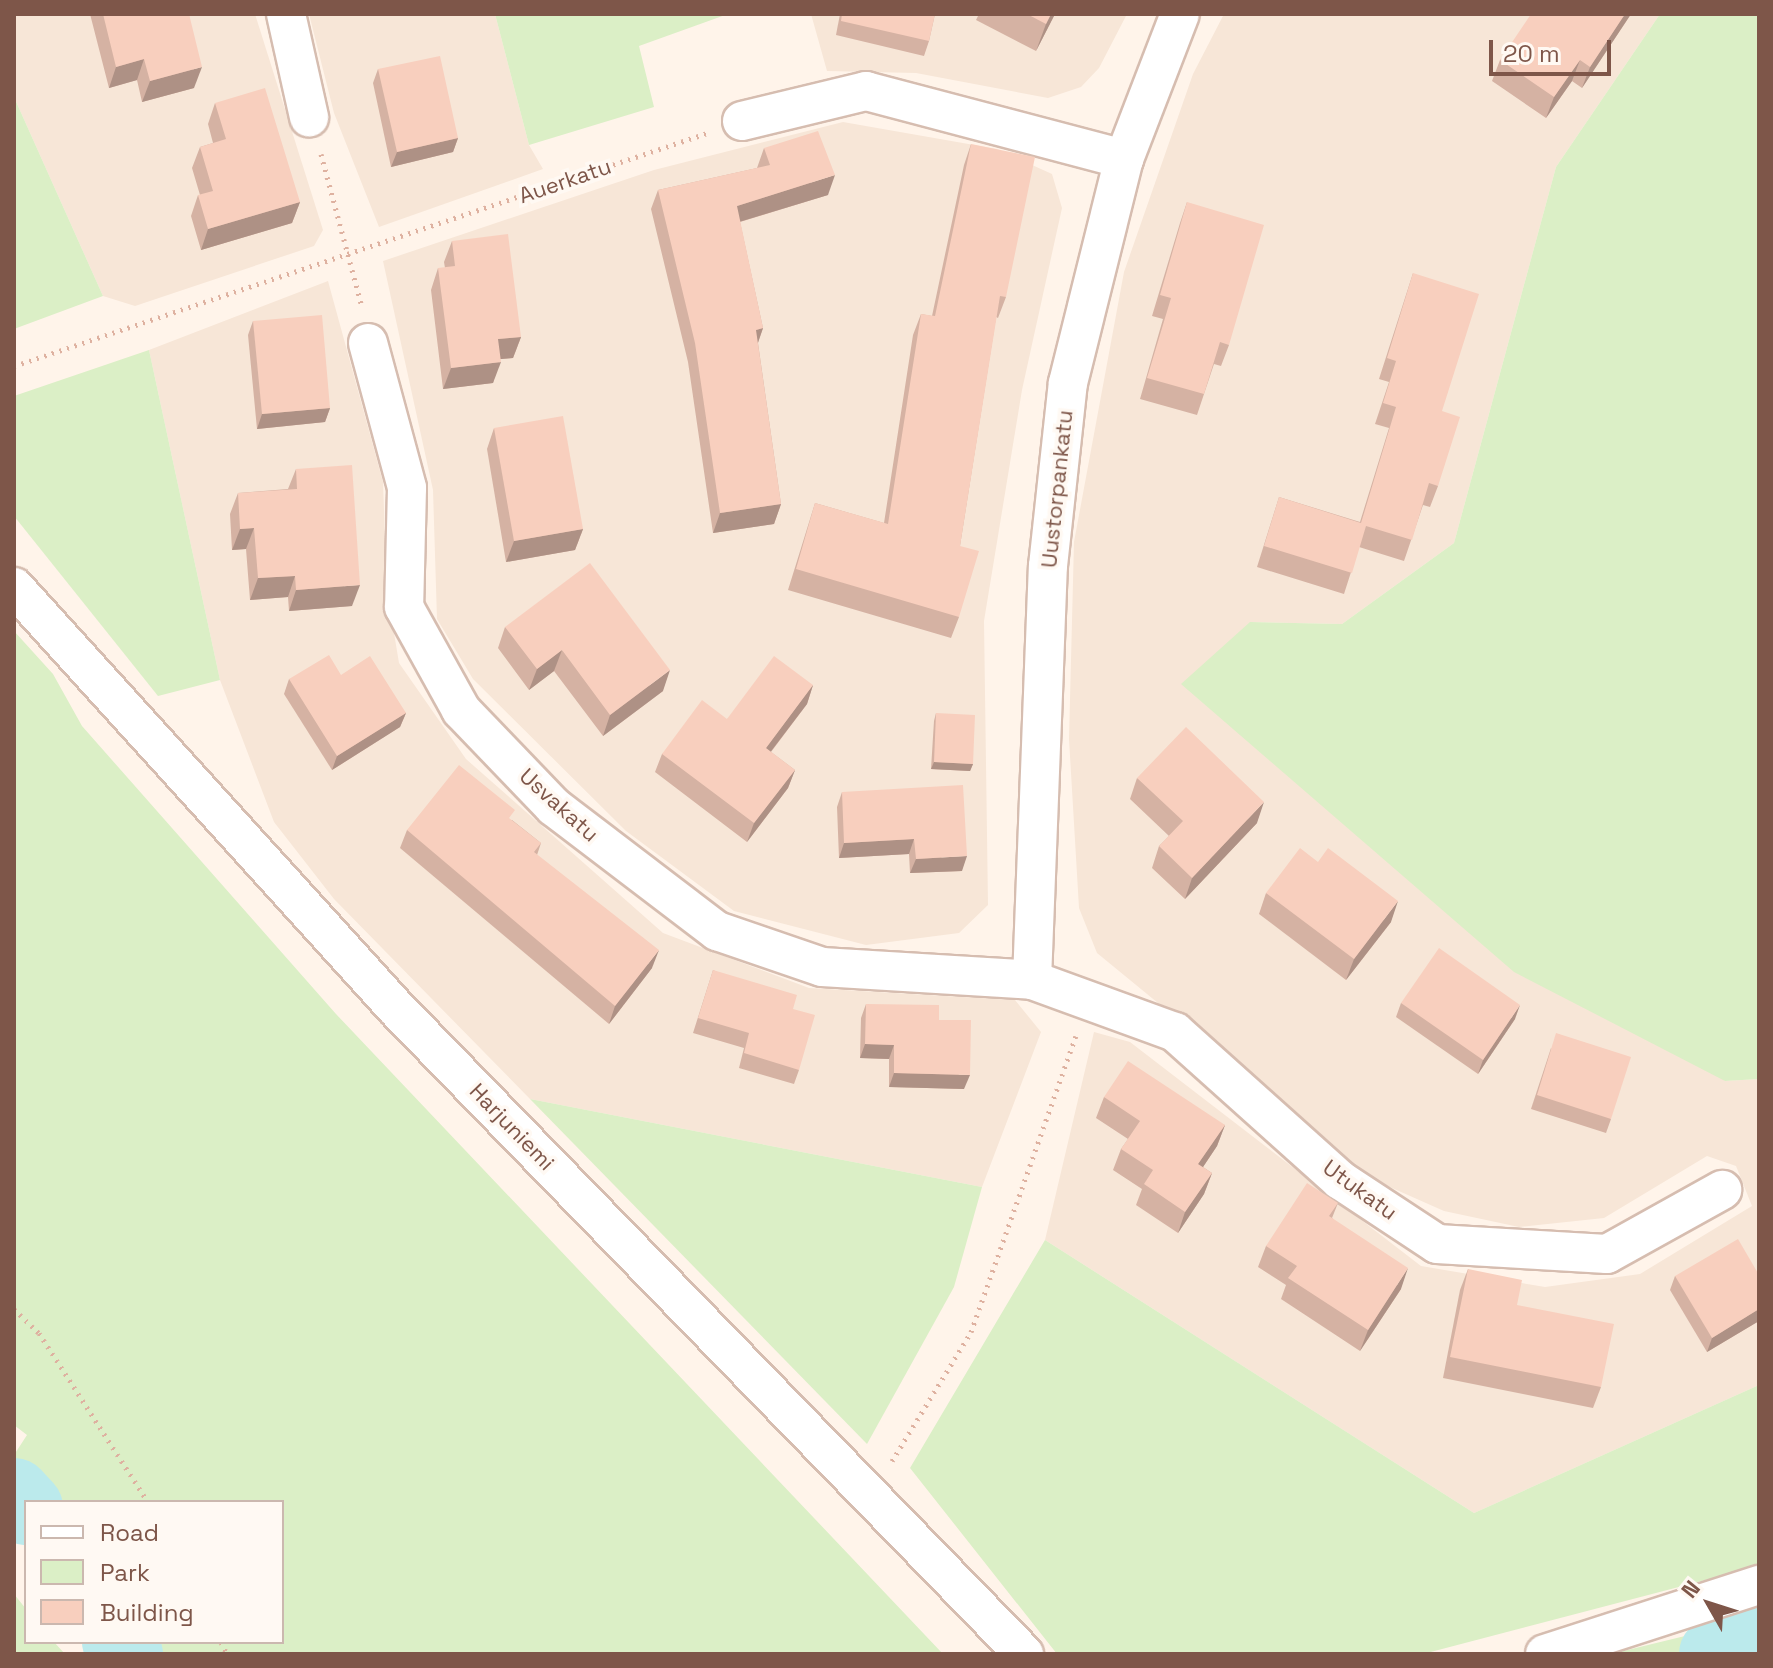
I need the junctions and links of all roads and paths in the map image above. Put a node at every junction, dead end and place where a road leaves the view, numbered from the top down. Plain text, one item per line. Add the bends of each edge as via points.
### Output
1 (286, 14) edge
2 (1180, 14) edge
3 (309, 117) joint
4 (742, 121) joint
5 (1124, 159) junction
6 (352, 253) junction
7 (368, 343) joint
8 (14, 366) edge
9 (14, 587) edge
10 (1032, 980) junction
11 (1088, 1001) junction
12 (1722, 1190) dead end
13 (14, 1309) edge
14 (872, 1494) junction
15 (147, 1500) edge
16 (1759, 1585) edge
17 (1024, 1654) edge
18 (1545, 1654) edge

1 - 3 street
2 - 5 street, Uustorpankatu
3 - 6 path
4 - 5 street via 866,91
4 - 6 path, Auerkatu
5 - 10 street, Uustorpankatu via 1066,398 1048,566
6 - 7 path
6 - 8 path, Auerkatu
7 - 10 street, Usvakatu via 407,488 404,607 461,710 554,807 717,931 822,967
9 - 14 street, Harjuniemi via 394,1006
10 - 11 street, Utukatu
11 - 12 street, Utukatu via 1175,1032 1340,1180 1437,1244 1607,1254
11 - 14 path via 971,1332
13 - 15 path via 39,1333
14 - 17 street, Harjuniemi
16 - 18 street

